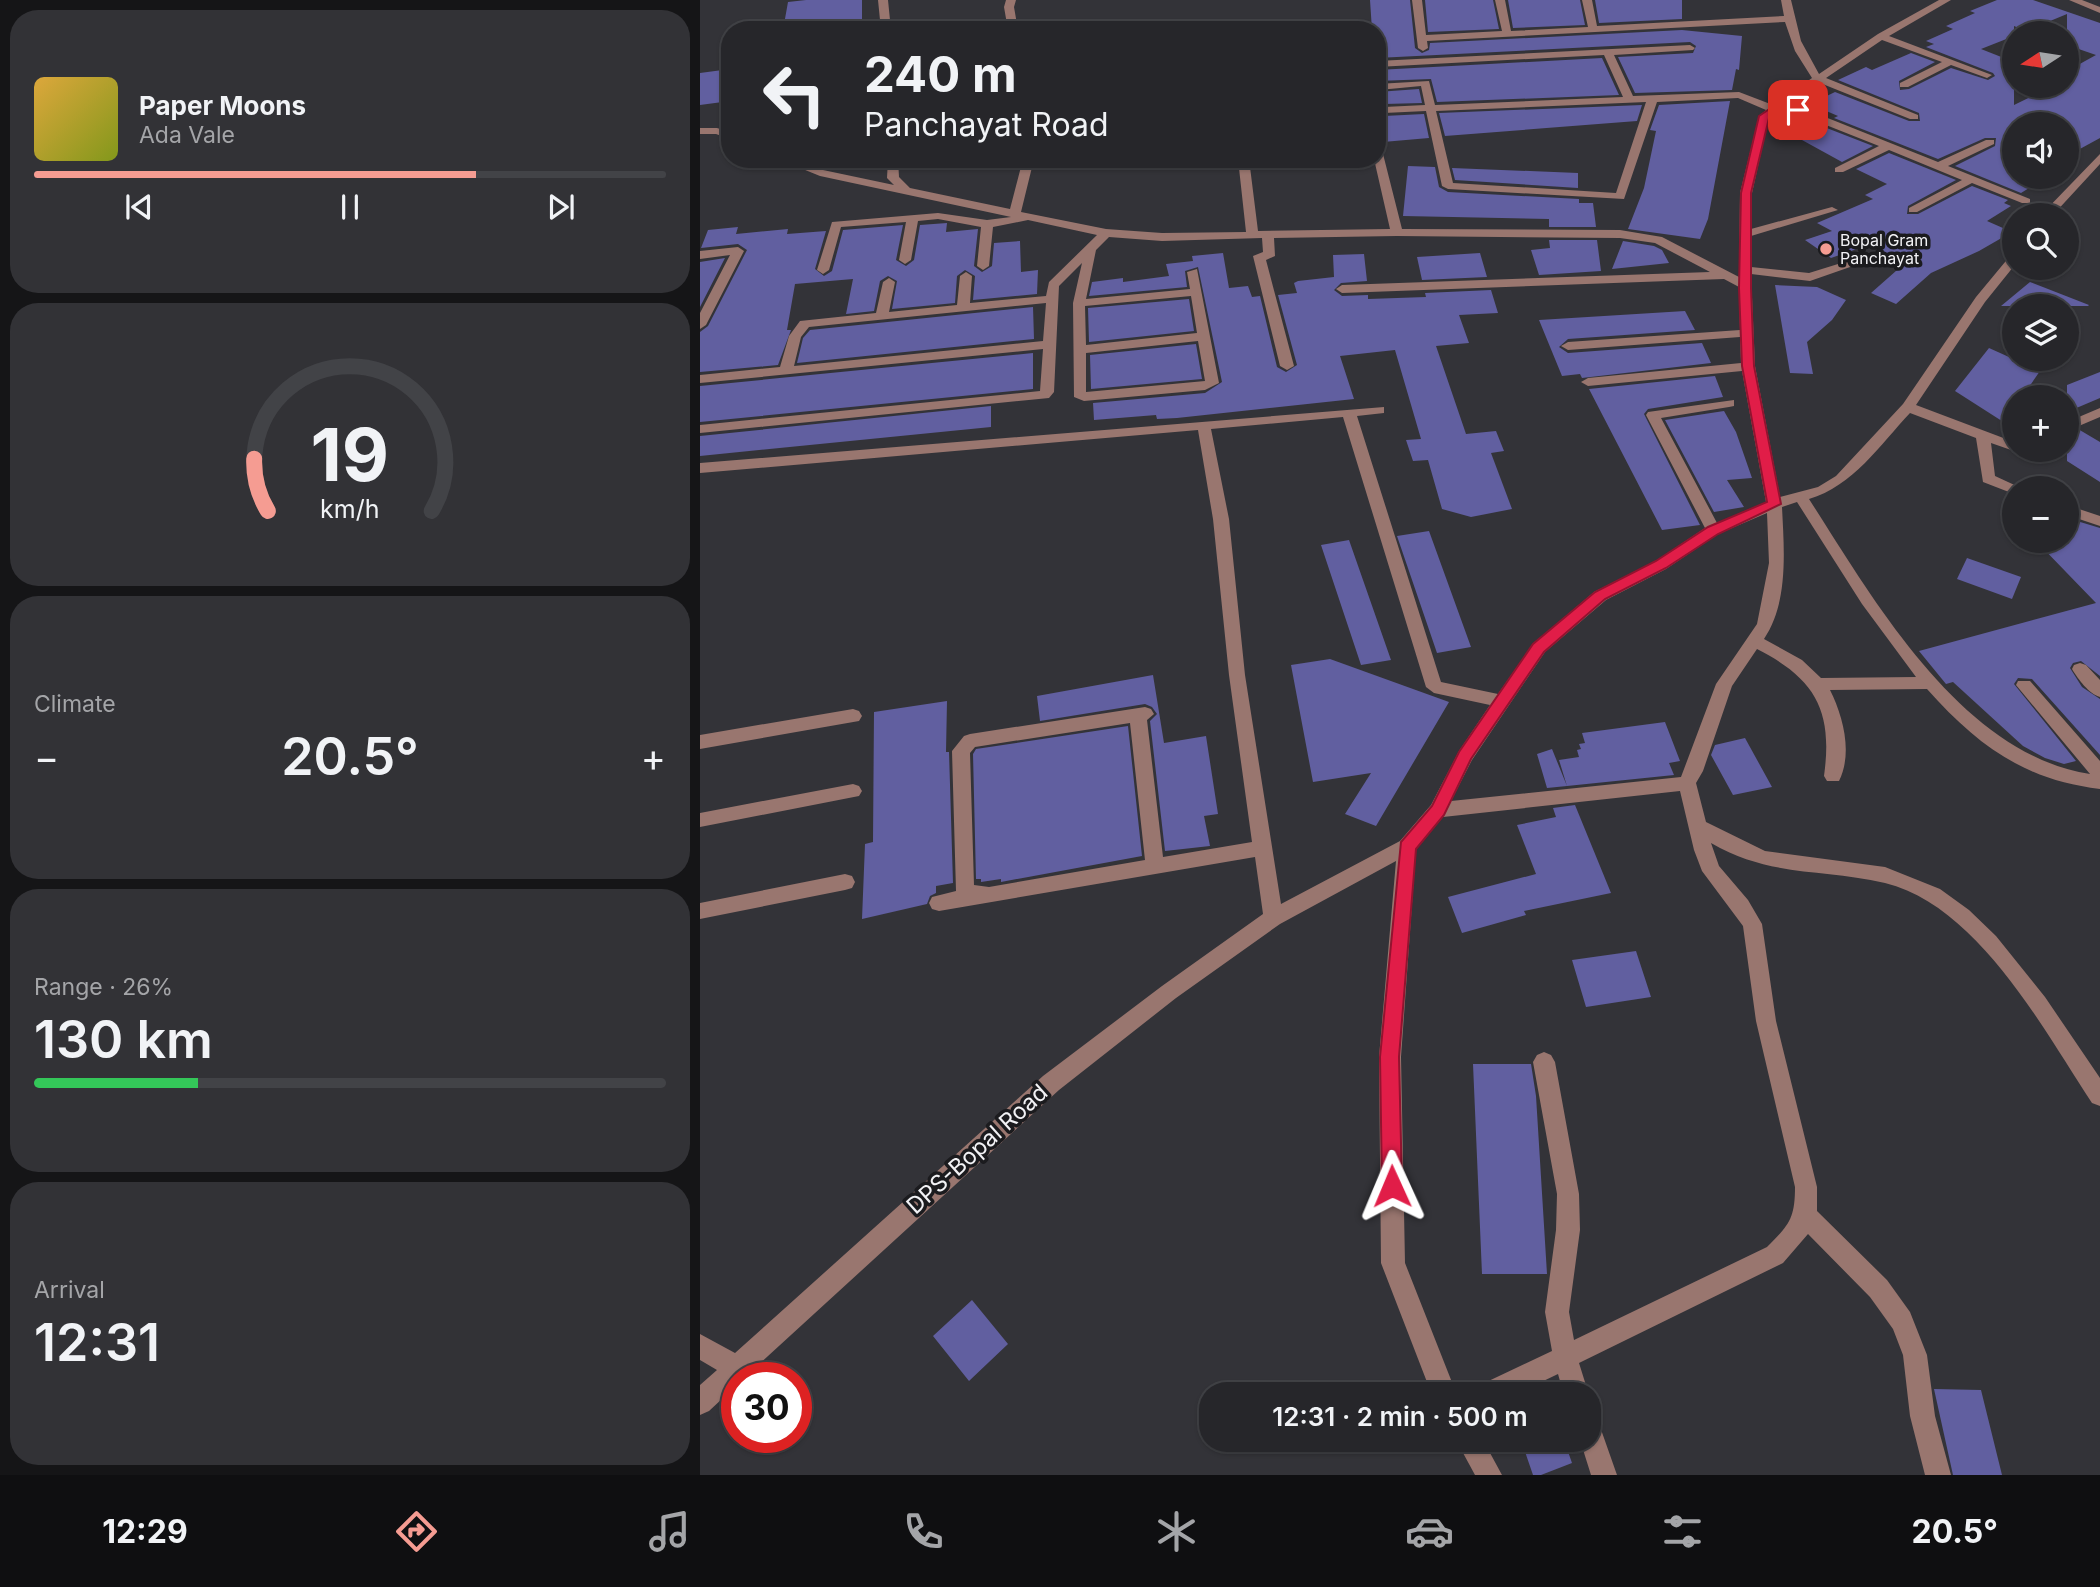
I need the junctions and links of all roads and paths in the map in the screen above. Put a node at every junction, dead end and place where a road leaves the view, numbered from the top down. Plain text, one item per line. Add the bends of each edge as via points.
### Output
1 (883, 0) edge
2 (1011, 0) edge
3 (1417, 0) edge
4 (1500, 0) edge
5 (1587, 0) edge
6 (1786, 0) edge
7 (1946, 0) edge
8 (2074, 0) edge
9 (2100, 10) edge
10 (1789, 19) junction
11 (885, 21) edge
12 (1011, 21) edge
13 (1593, 30) junction
14 (1507, 34) junction
15 (1881, 36) junction
16 (1422, 38) junction
17 (1690, 48) dead end
18 (1608, 53) junction
19 (1424, 55) dead end
20 (1950, 62) junction
21 (1386, 64) edge
22 (1987, 75) dead end
23 (1817, 78) junction
24 (1904, 85) dead end
25 (1386, 86) edge
26 (1653, 97) junction
27 (1629, 98) junction
28 (1777, 106) junction
29 (1432, 107) junction
30 (1386, 110) edge
31 (1914, 117) dead end
32 (700, 131) edge
33 (721, 133) edge
34 (700, 141) edge
35 (721, 141) edge
36 (1990, 142) dead end
37 (1888, 146) junction
38 (2100, 157) edge
39 (1939, 166) junction
40 (807, 168) edge
41 (893, 168) edge
42 (1027, 168) edge
43 (1244, 168) edge
44 (1381, 168) edge
45 (1839, 170) dead end
46 (1972, 179) junction
47 (905, 190) junction
48 (2026, 201) dead end
49 (2058, 203) edge
50 (1832, 210) dead end
51 (1913, 211) dead end
52 (1015, 212) junction
53 (1031, 216) junction
54 (913, 218) junction
55 (987, 225) junction
56 (1397, 232) junction
57 (1106, 233) junction
58 (1252, 234) junction
59 (1268, 234) junction
60 (1746, 234) junction
61 (1091, 251) junction
62 (700, 254) edge
63 (905, 260) dead end
64 (1867, 260) dead end
65 (983, 266) dead end
66 (823, 270) dead end
67 (1745, 270) junction
68 (1193, 272) dead end
69 (2002, 273) edge
70 (1728, 275) junction
71 (966, 276) dead end
72 (889, 282) dead end
73 (1745, 285) junction
74 (1342, 289) dead end
75 (1196, 292) junction
76 (1050, 299) junction
77 (1079, 303) junction
78 (963, 308) junction
79 (882, 315) junction
80 (700, 325) edge
81 (1747, 333) junction
82 (1204, 336) junction
83 (1049, 344) junction
84 (1568, 346) dead end
85 (1079, 350) junction
86 (1287, 366) dead end
87 (1748, 366) junction
88 (786, 371) junction
89 (700, 379) edge
90 (1588, 382) dead end
91 (1729, 403) dead end
92 (1908, 407) junction
93 (1379, 410) dead end
94 (2100, 412) edge
95 (1349, 413) junction
96 (2079, 422) edge
97 (1204, 426) junction
98 (700, 429) edge
99 (1983, 434) junction
100 (2002, 442) edge
101 (700, 468) edge
102 (2002, 484) edge
103 (1801, 497) junction
104 (1774, 504) junction
105 (2079, 514) edge
106 (2100, 521) edge
107 (1713, 530) junction
108 (1755, 641) junction
109 (2080, 669) dead end
110 (1933, 683) junction
111 (1817, 684) junction
112 (2024, 685) dead end
113 (2100, 691) edge
114 (1500, 701) junction
115 (853, 716) dead end
116 (700, 742) edge
117 (2100, 773) edge
118 (1833, 776) dead end
119 (1687, 782) junction
120 (2100, 782) edge
121 (853, 791) dead end
122 (1438, 810) junction
123 (700, 820) edge
124 (1698, 827) junction
125 (1407, 846) junction
126 (1263, 848) junction
127 (1155, 866) junction
128 (845, 882) dead end
129 (975, 895) junction
130 (939, 903) dead end
131 (700, 911) edge
132 (1273, 918) junction
133 (1544, 1062) dead end
134 (2100, 1096) edge
135 (1806, 1216) junction
136 (700, 1346) edge
137 (1564, 1358) junction
138 (727, 1362) edge
139 (741, 1362) edge
140 (721, 1381) edge
141 (1440, 1382) edge
142 (1514, 1382) edge
143 (1572, 1382) edge
144 (700, 1402) edge
145 (1476, 1452) edge
146 (1596, 1452) edge
147 (1489, 1475) edge
148 (1604, 1475) edge
149 (1938, 1475) edge

1 - 11 street
2 - 12 street
3 - 16 street
4 - 14 street
5 - 13 street
6 - 10 street
7 - 15 street
8 - 9 street
10 - 13 street
10 - 23 street via 1801,54
13 - 14 street
14 - 16 street
15 - 20 street
15 - 23 street
16 - 19 street
17 - 18 street
18 - 21 street
18 - 27 street
20 - 22 street
20 - 24 street
23 - 28 street
23 - 31 street
25 - 29 street via 1425,83
26 - 27 street
26 - 28 street via 1739,95
26 - 29 street via 1620,197 1448,186
27 - 29 street
28 - 37 street
28 - 60 street via 1764,116 1746,193
29 - 30 street
32 - 33 street
34 - 35 street
36 - 39 street
37 - 39 street
37 - 45 street
38 - 49 street
39 - 46 street
40 - 47 street
41 - 47 street via 893,178
42 - 52 street
43 - 58 street
44 - 56 street
46 - 48 street
46 - 51 street
47 - 52 street
50 - 60 street
52 - 53 street
53 - 55 street
53 - 57 street
54 - 55 street via 938,216
54 - 63 street
54 - 66 street via 836,224
55 - 65 street
56 - 59 street
56 - 70 street via 1620,234 1658,240
57 - 58 street via 1162,237
57 - 61 street
58 - 59 street
59 - 86 street via 1269,256 1259,256
60 - 67 street
61 - 76 street via 1056,279
61 - 77 street
62 - 80 street via 738,251
64 - 67 street via 1810,276
67 - 73 street
68 - 75 street
69 - 92 street
70 - 73 street
70 - 74 street
71 - 78 street
72 - 79 street
73 - 81 street
75 - 77 street
75 - 82 street
76 - 78 street
76 - 83 street
77 - 85 street
78 - 79 street
79 - 88 street via 805,324 794,336
81 - 84 street
81 - 87 street
82 - 85 street
82 - 85 street via 1212,383 1205,386 1084,397 1079,394
83 - 88 street
83 - 98 street via 1044,395
87 - 90 street
87 - 104 street
88 - 89 street
91 - 107 street via 1653,415
92 - 99 street
92 - 103 street via 1841,479
93 - 95 street
94 - 96 street
95 - 97 street
95 - 114 street via 1434,687
97 - 101 street
97 - 126 street via 1221,519 1237,675
99 - 100 street
99 - 102 street via 1988,479
103 - 104 street
103 - 110 street via 1851,575
104 - 107 street
104 - 108 street via 1777,563 1765,625
105 - 106 street
107 - 114 street via 1661,565 1600,596 1539,648
108 - 111 street via 1782,653
108 - 119 street via 1724,684
109 - 113 street
110 - 111 street
110 - 120 street via 1976,730 2010,754 2042,770
111 - 118 street via 1839,735
112 - 117 street
114 - 122 street
115 - 116 street
119 - 122 street
119 - 124 street
121 - 123 street
122 - 125 street
124 - 134 street via 1765,859 1860,870 1902,880 1938,898 1973,925 2014,974
124 - 135 street via 1712,871 1741,906 1757,944 1766,1021 1806,1187
125 - 132 street, DPS-Bopal Road
125 - 141 street via 1390,1057 1393,1264
126 - 127 street
126 - 132 street
127 - 129 street
127 - 129 street via 1141,715 970,741 961,751 963,877 965,889
128 - 131 street
129 - 130 street
132 - 139 street, DPS-Bopal Road via 1051,1083
133 - 137 street via 1568,1194 1557,1312
135 - 137 street via 1775,1255
135 - 149 street via 1884,1297 1906,1329 1917,1362 1921,1406
136 - 138 street
137 - 142 street
137 - 143 street
140 - 144 street, DPS-Bopal Road
145 - 147 street
146 - 148 street

